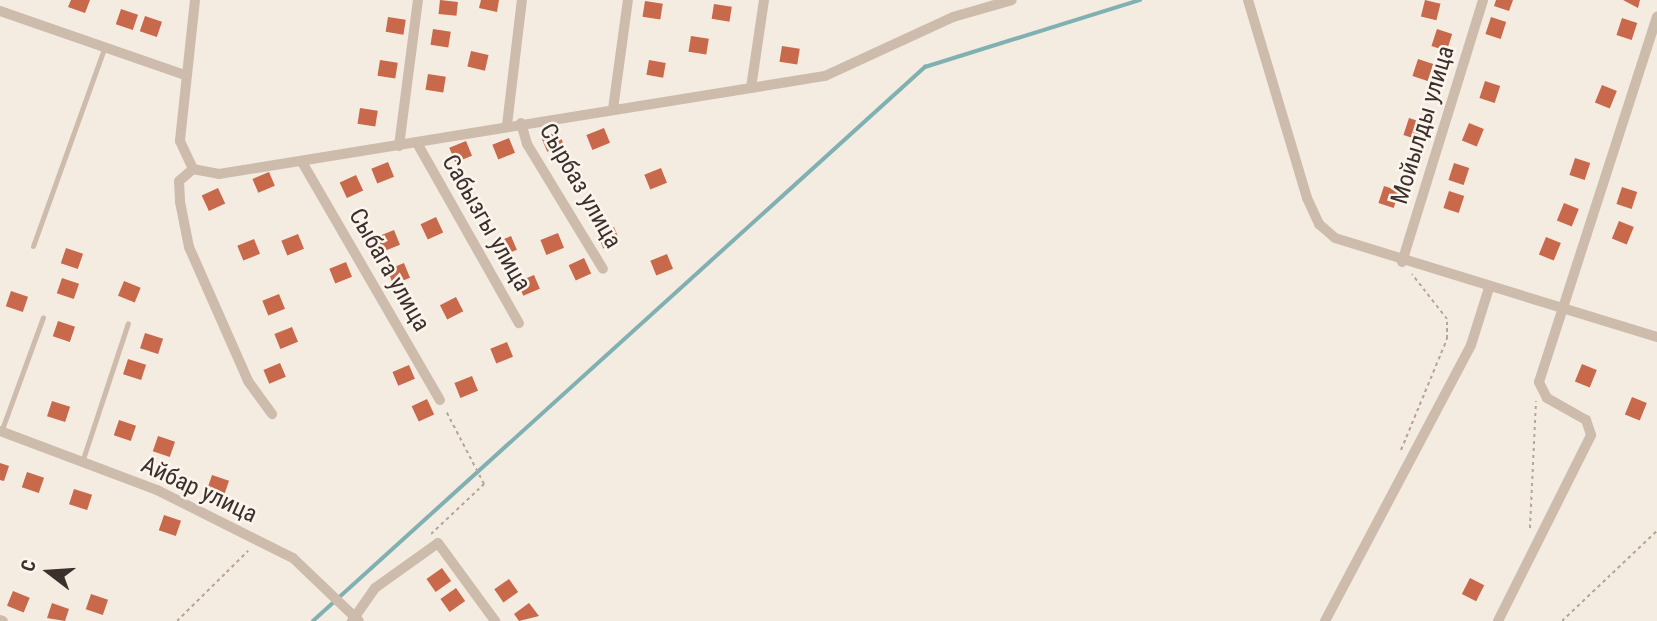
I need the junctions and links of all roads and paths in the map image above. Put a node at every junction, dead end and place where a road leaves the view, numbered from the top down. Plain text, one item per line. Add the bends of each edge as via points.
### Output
1 (195, 0) edge
2 (418, 0) edge
3 (522, 0) edge
4 (628, 0) edge
5 (764, 0) edge
6 (1012, 0) edge
7 (1248, 0) edge
8 (1483, 0) edge
9 (0, 11) edge
10 (1657, 17) edge
11 (105, 46) junction
12 (185, 75) junction
13 (751, 88) junction
14 (613, 109) junction
15 (521, 123) junction
16 (507, 125) junction
17 (417, 143) junction
18 (399, 146) junction
19 (302, 162) junction
20 (193, 169) junction
21 (33, 246) dead end
22 (1402, 262) junction
23 (603, 268) dead end
24 (1489, 288) junction
25 (1564, 310) junction
26 (43, 317) dead end
27 (128, 323) dead end
28 (519, 323) dead end
29 (1657, 337) edge
30 (1539, 382) junction
31 (440, 400) joint
32 (272, 414) dead end
33 (0, 431) edge
34 (82, 462) junction
35 (1396, 463) dead end
36 (1657, 531) edge
37 (1530, 532) dead end
38 (259, 540) junction
39 (438, 543) junction
40 (356, 619) edge
41 (177, 621) edge
42 (495, 621) edge
43 (1325, 621) edge
44 (1498, 621) edge
45 (1562, 621) edge

1 - 12 street
2 - 18 street
3 - 16 street, Сырбаз улица
4 - 14 street
5 - 13 street
6 - 13 street via 953,17 825,76
7 - 22 street via 1319,224 1362,250
8 - 22 street, Мойылды улица
9 - 11 street
10 - 25 street
11 - 12 street
11 - 21 lane
12 - 20 street via 180,141
13 - 14 street
14 - 15 street
15 - 16 street
15 - 23 street, Сырбаз улица via 527,144
16 - 17 street
17 - 18 street
17 - 28 street, Сабызгы улица
18 - 19 street
19 - 20 street via 219,174
19 - 31 street, Сыбага улица
20 - 32 street via 179,181 190,247 248,381
22 - 24 street
22 - 35 path via 1447,318 1447,339
24 - 25 street
24 - 43 street via 1471,345
25 - 29 street
25 - 30 street
26 - 33 lane
27 - 34 lane
30 - 37 path
30 - 44 street via 1547,398 1586,419 1591,435
31 - 39 path via 485,484 429,531
33 - 34 street, Айбар улица
34 - 38 street, Айбар улица
36 - 45 path
38 - 40 street, Айбар улица via 313,572
38 - 41 path
39 - 40 street via 375,588
39 - 42 street

